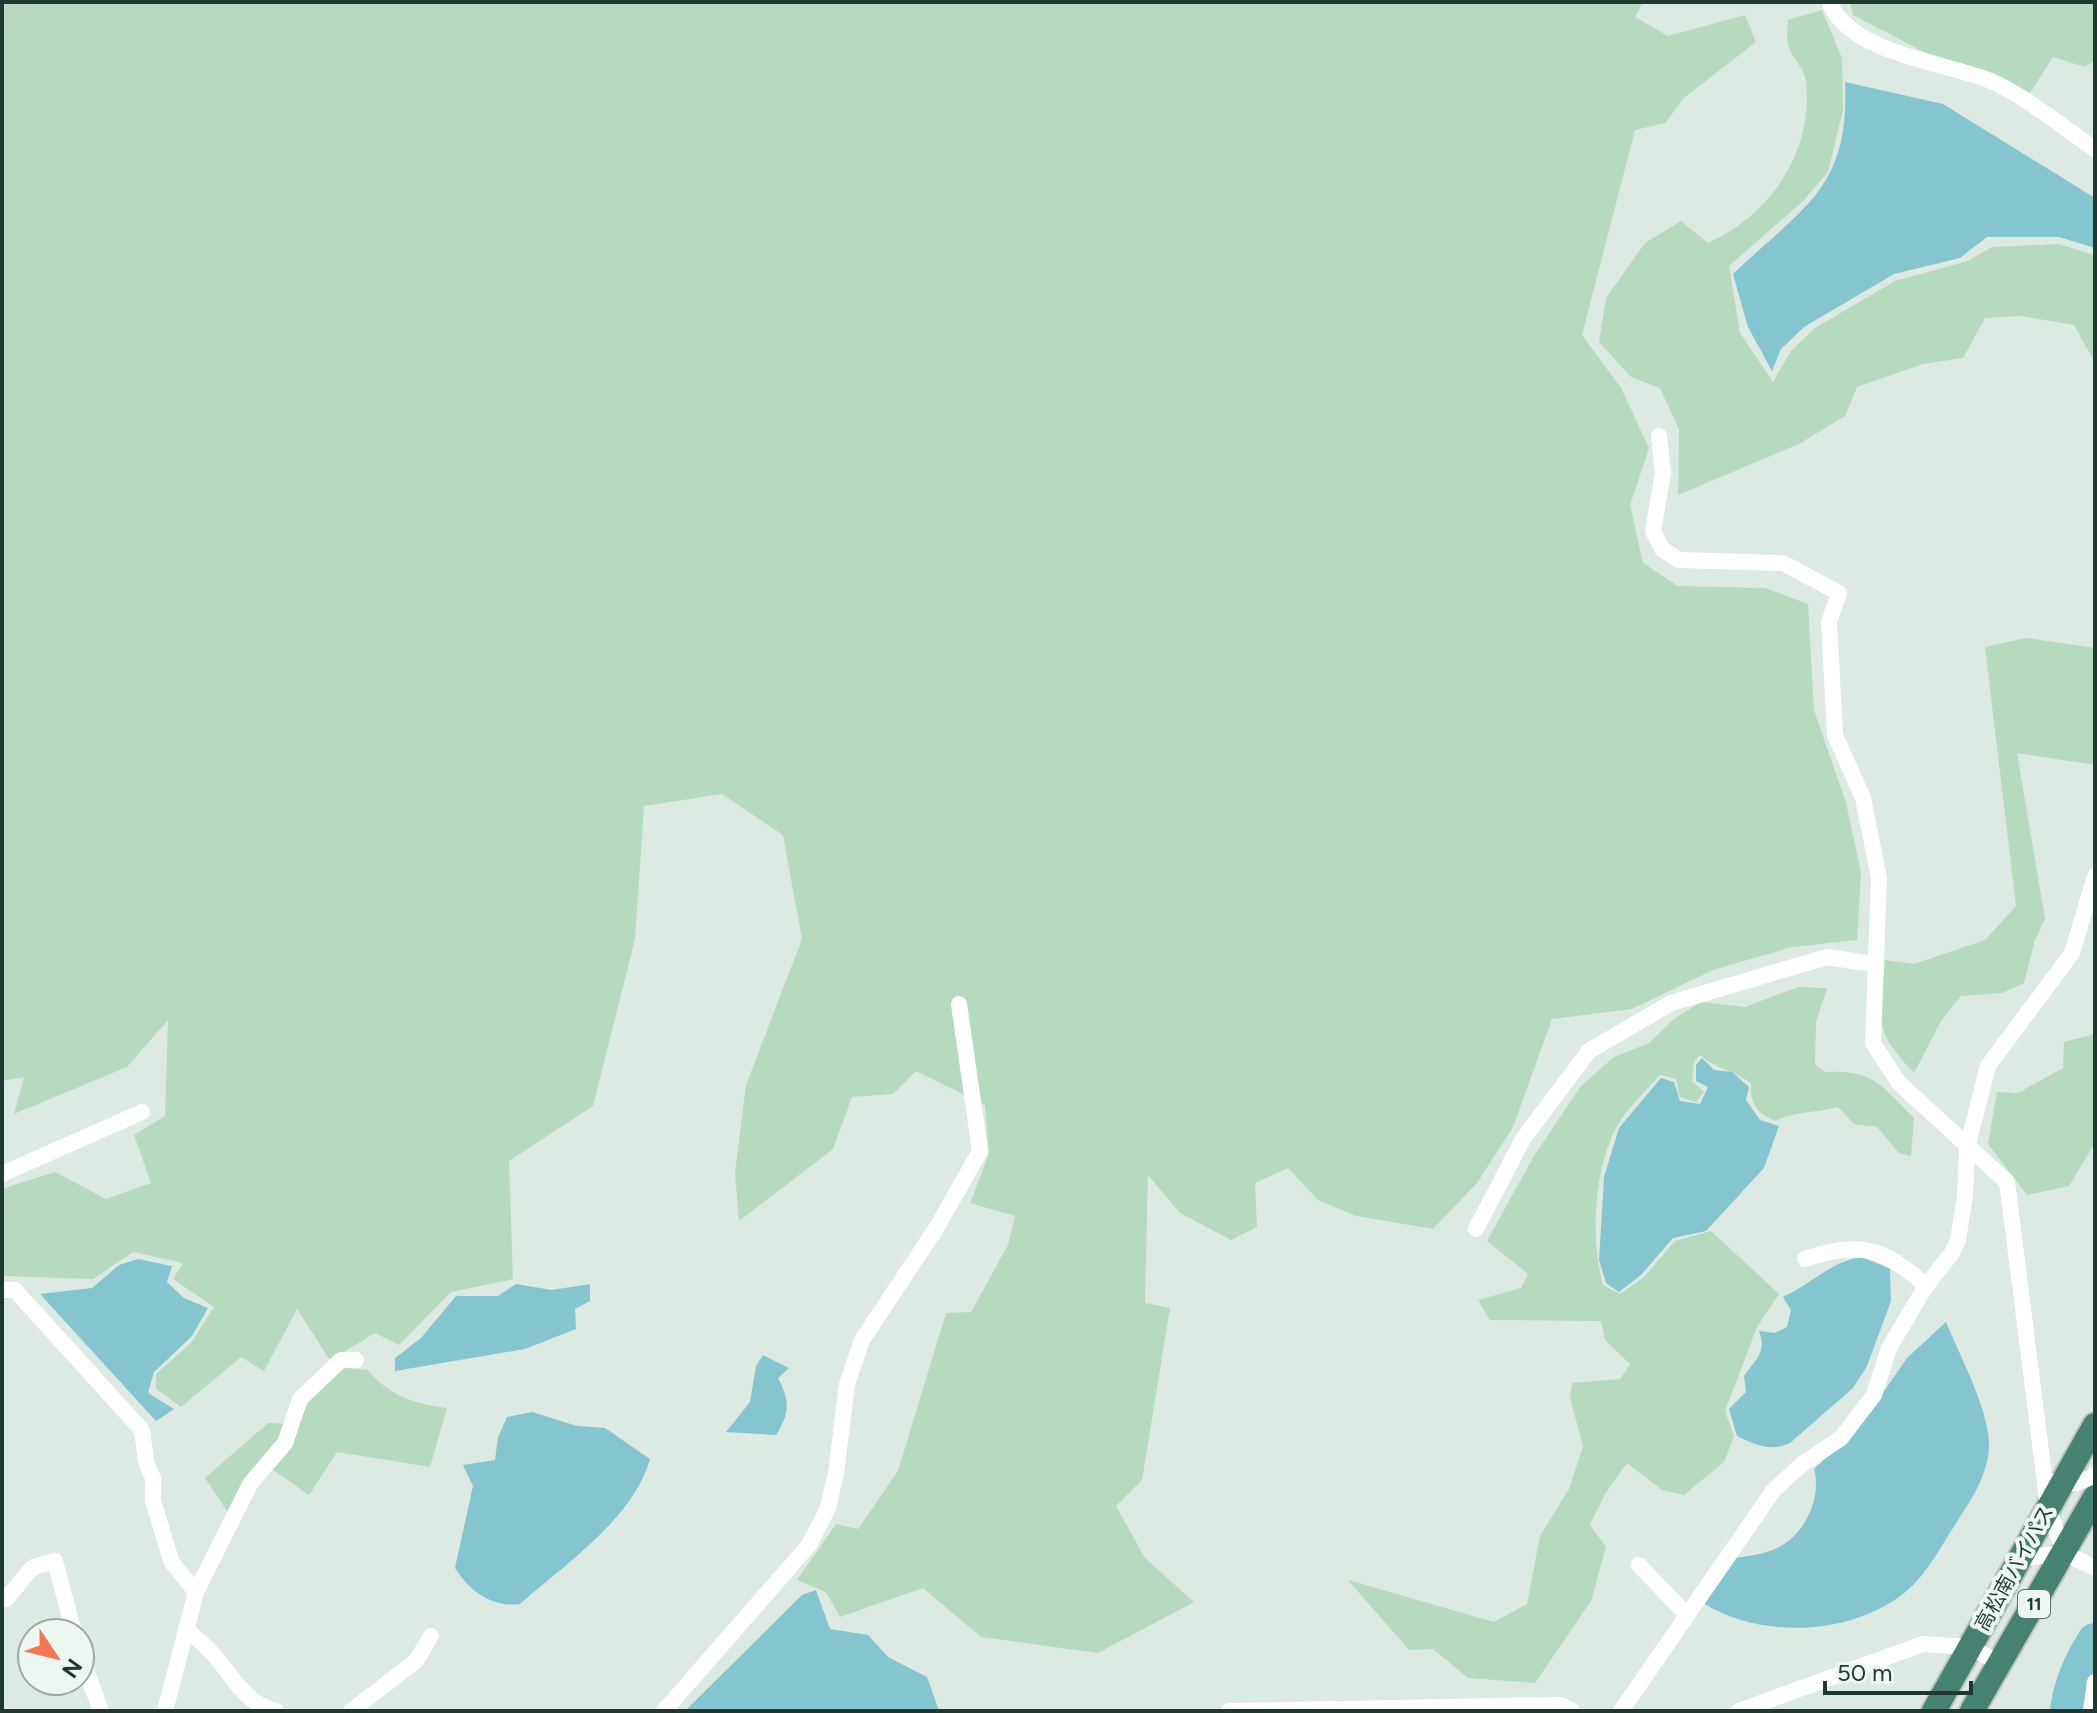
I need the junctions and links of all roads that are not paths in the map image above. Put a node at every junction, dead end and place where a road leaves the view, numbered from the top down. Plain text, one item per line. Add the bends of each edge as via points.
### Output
1 (1831, 6) dead end
2 (2095, 149) edge
3 (1659, 436) dead end
4 (2095, 876) edge
5 (1873, 964) junction
6 (959, 1004) dead end
7 (142, 1112) dead end
8 (1967, 1148) junction
9 (2, 1174) edge
10 (1476, 1229) dead end
11 (1805, 1259) dead end
12 (1926, 1286) junction
13 (2, 1290) edge
14 (356, 1360) dead end
15 (2095, 1425) edge
16 (2095, 1475) edge
17 (2051, 1478) junction
18 (2095, 1497) edge
19 (2048, 1507) junction
20 (2064, 1553) junction
21 (2018, 1559) junction
22 (1639, 1565) dead end
23 (2095, 1568) edge
24 (196, 1592) junction
25 (2, 1597) edge
26 (1686, 1614) junction
27 (70, 1617) edge
28 (186, 1629) junction
29 (431, 1636) dead end
30 (1969, 1647) junction
31 (2000, 1663) junction
32 (2095, 1682) edge
33 (165, 1711) edge
34 (276, 1711) edge
35 (351, 1711) edge
36 (664, 1711) edge
37 (1229, 1711) edge
38 (1572, 1711) edge
39 (1621, 1711) edge
40 (1739, 1711) edge
41 (1934, 1711) edge
42 (1972, 1711) edge
43 (2091, 1711) edge

1 - 2 street via 1863,37 1992,82
3 - 5 street via 1663,473 1653,531 1662,549 1679,560 1783,563 1839,593 1829,622 1835,735 1863,798 1879,878
4 - 8 street via 2072,953 1988,1066
5 - 8 street via 1873,1043 1899,1083
5 - 10 street via 1827,957 1671,1003 1589,1051 1523,1139
6 - 36 street via 980,1151 862,1340 847,1384 828,1508 809,1545
7 - 9 street
8 - 12 street via 1958,1240
8 - 17 street via 2007,1182
11 - 12 street via 1834,1249 1865,1248 1904,1266
12 - 26 street via 1889,1348 1874,1395 1841,1438 1773,1491
13 - 24 street via 15,1290 142,1430 153,1501 172,1563
14 - 24 street via 341,1360 300,1399 285,1443 250,1484
15 - 17 highway, 高松南バイパス / 11
16 - 17 street via 2084,1481
17 - 19 highway, 高松南バイパス / 11
18 - 20 highway, 高松南バイパス / 11
19 - 20 street
19 - 21 highway, 高松南バイパス / 11
20 - 21 street
20 - 23 street
20 - 31 highway, 高松南バイパス / 11
21 - 30 highway, 高松南バイパス / 11
22 - 26 street
24 - 28 street
25 - 27 street via 6,1599 33,1567 55,1561
26 - 39 street
28 - 33 street
28 - 34 street via 219,1660 234,1685 252,1701
29 - 35 street via 416,1661
30 - 31 street
30 - 40 street via 1941,1643 1903,1649
30 - 41 highway, 高松南バイパス / 11
31 - 42 highway, 高松南バイパス / 11
32 - 43 street
37 - 38 street via 1560,1705

